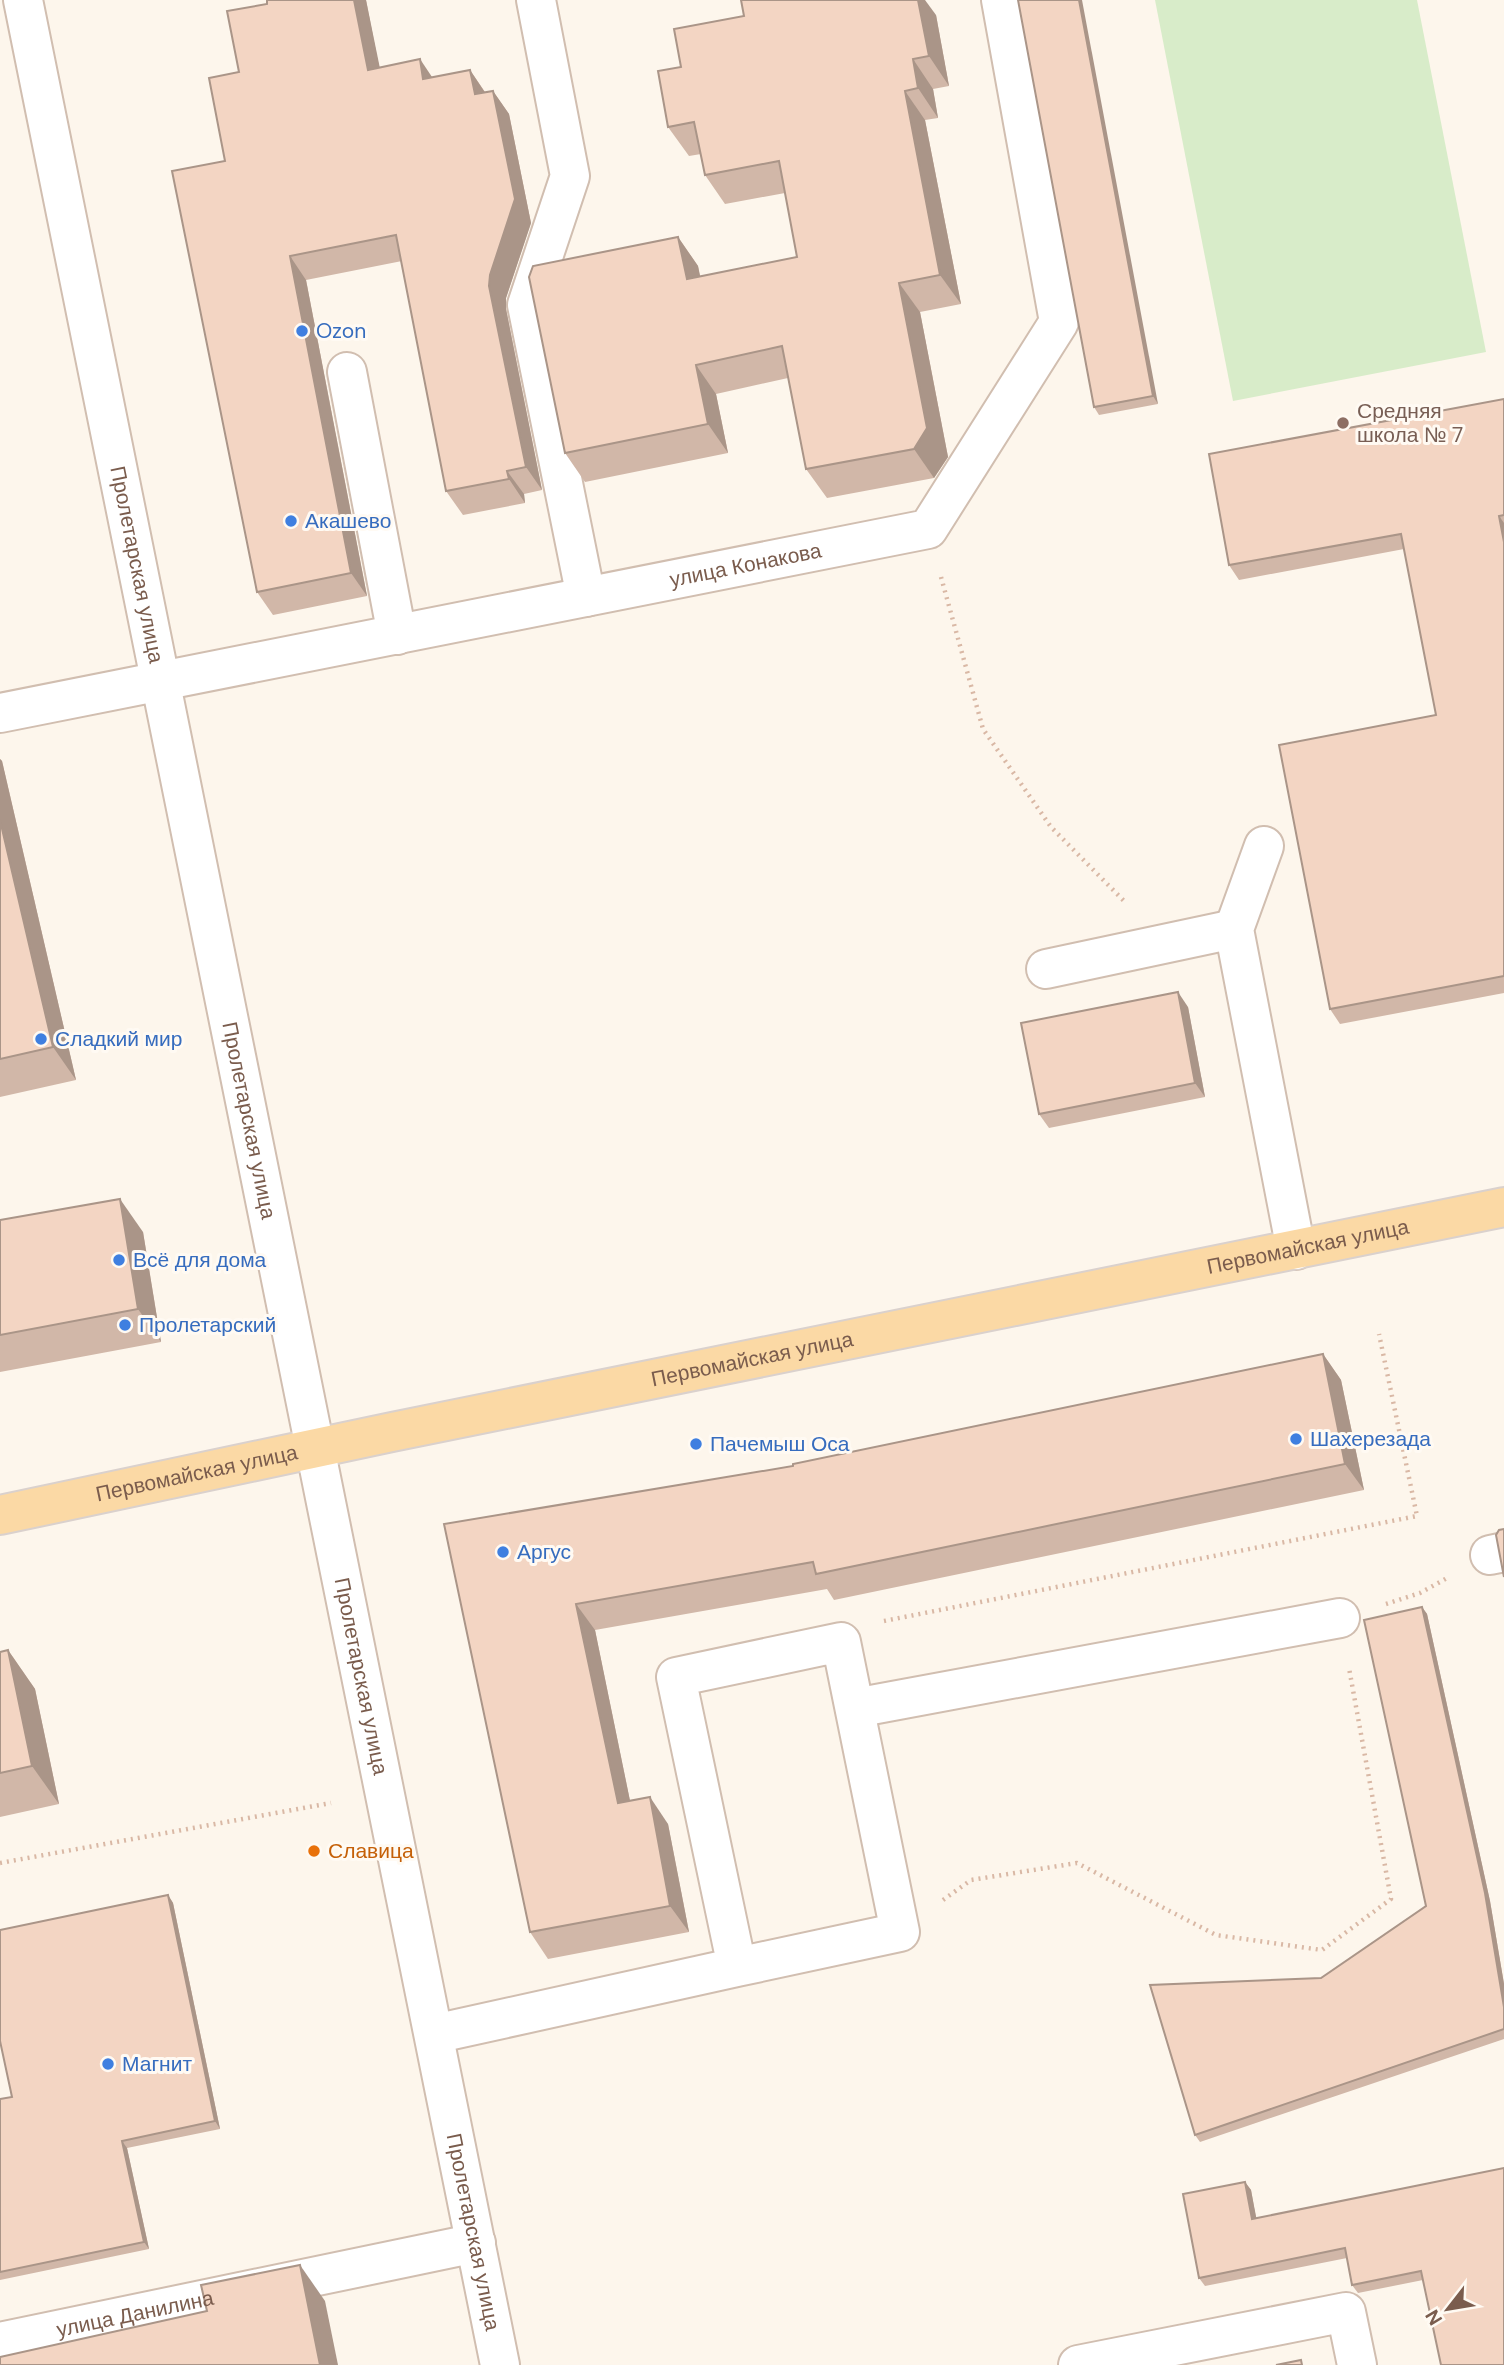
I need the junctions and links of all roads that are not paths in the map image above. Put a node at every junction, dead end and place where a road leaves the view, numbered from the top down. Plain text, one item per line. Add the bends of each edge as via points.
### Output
1 (23, 0) edge
2 (536, 0) edge
3 (1001, 0) edge
4 (347, 372) dead end
5 (586, 597) junction
6 (397, 635) junction
7 (161, 682) junction
8 (0, 713) edge
9 (1264, 846) dead end
10 (1234, 929) junction
11 (1046, 969) dead end
12 (1504, 1207) edge
13 (1296, 1250) junction
14 (316, 1448) junction
15 (0, 1515) edge
16 (1340, 1618) road end
17 (855, 1709) junction
18 (737, 1967) junction
19 (434, 2034) junction
20 (476, 2243) junction
21 (0, 2342) edge
22 (500, 2365) edge
23 (1078, 2365) edge
24 (1357, 2365) edge

1 - 7 street, Пролетарская улица
2 - 5 street via 569,176 527,305
3 - 5 street, улица Конакова via 1059,322 928,529
4 - 6 street
5 - 6 street, улица Конакова
6 - 7 street, улица Конакова
7 - 8 street, улица Конакова
7 - 14 street, Пролетарская улица
9 - 10 street
10 - 11 street
10 - 13 street
12 - 13 main road, Первомайская улица
13 - 14 main road, Первомайская улица
14 - 15 main road, Первомайская улица
14 - 19 street, Пролетарская улица
16 - 17 street
17 - 18 street via 900,1932
17 - 18 street via 841,1642 676,1677
18 - 19 street
19 - 20 street, Пролетарская улица
20 - 21 street, улица Данилина
20 - 22 street, Пролетарская улица
23 - 24 street via 1346,2312

